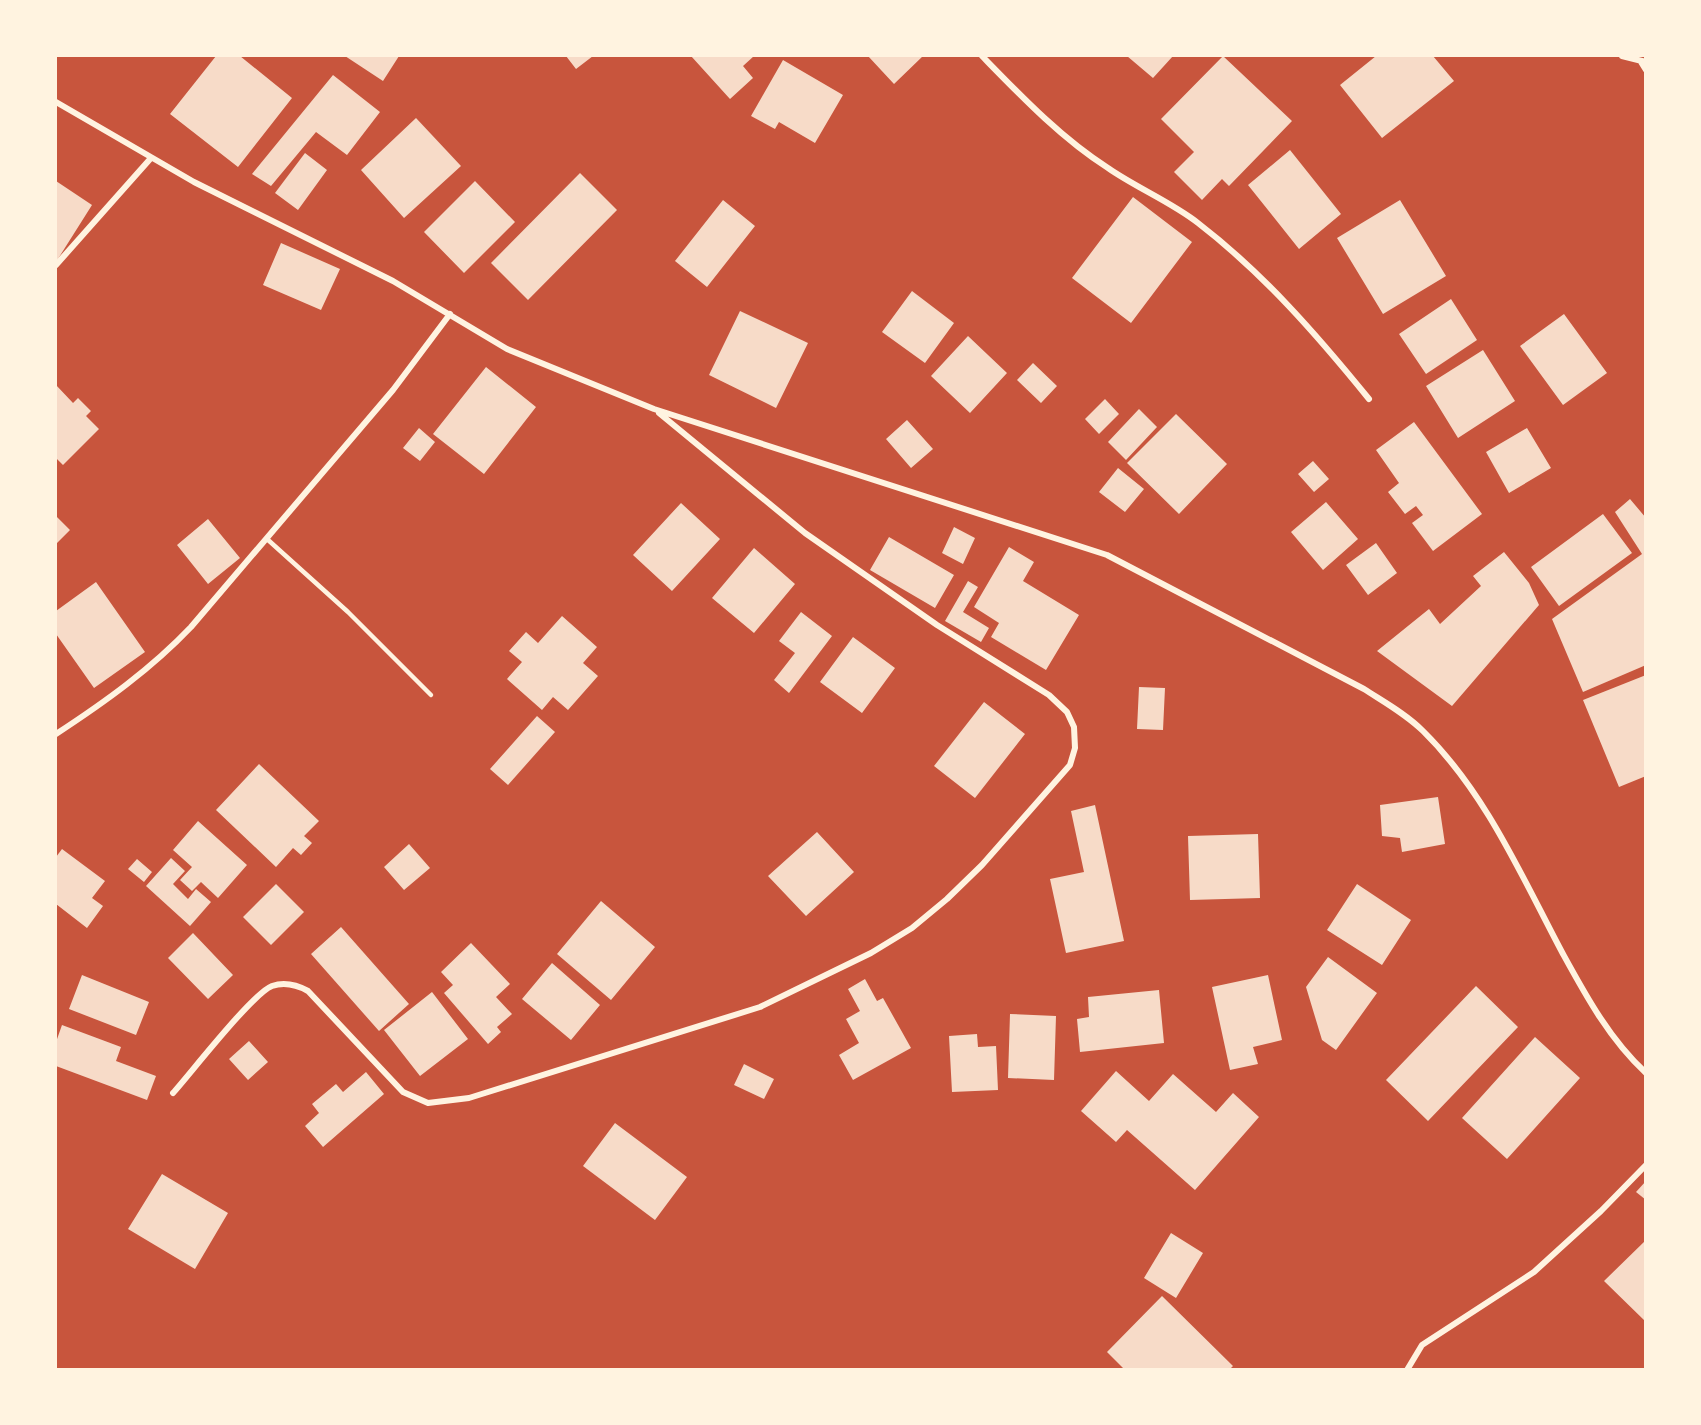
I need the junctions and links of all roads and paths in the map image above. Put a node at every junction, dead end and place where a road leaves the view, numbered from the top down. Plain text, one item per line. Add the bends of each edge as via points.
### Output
1 (982, 56) edge
2 (1622, 56) edge
3 (1643, 62) edge
4 (1646, 70) edge
5 (56, 102) edge
6 (151, 158) junction
7 (56, 266) edge
8 (450, 314) junction
9 (1369, 399) dead end
10 (654, 409) junction
11 (267, 539) junction
12 (431, 694) dead end
13 (56, 734) edge
14 (1646, 1073) edge
15 (173, 1093) dead end
16 (1646, 1165) edge
17 (1407, 1370) edge

1 - 9 street via 1078,147 1195,220 1220,240 1288,304
2 - 3 street
3 - 4 street
5 - 6 street
6 - 7 street
6 - 8 street
8 - 10 street via 507,349
8 - 11 street via 393,390
10 - 14 street via 1107,555 1339,674 1395,708 1422,730 1496,826 1599,1015
10 - 15 street via 805,533 937,625 1049,695 1067,712 1074,728 1076,748 1070,765 982,865 912,928 871,953 760,1007 469,1098 428,1102 403,1092 308,991 281,984 259,994
11 - 12 lane
11 - 13 street via 163,657
16 - 17 street via 1534,1272 1422,1345

